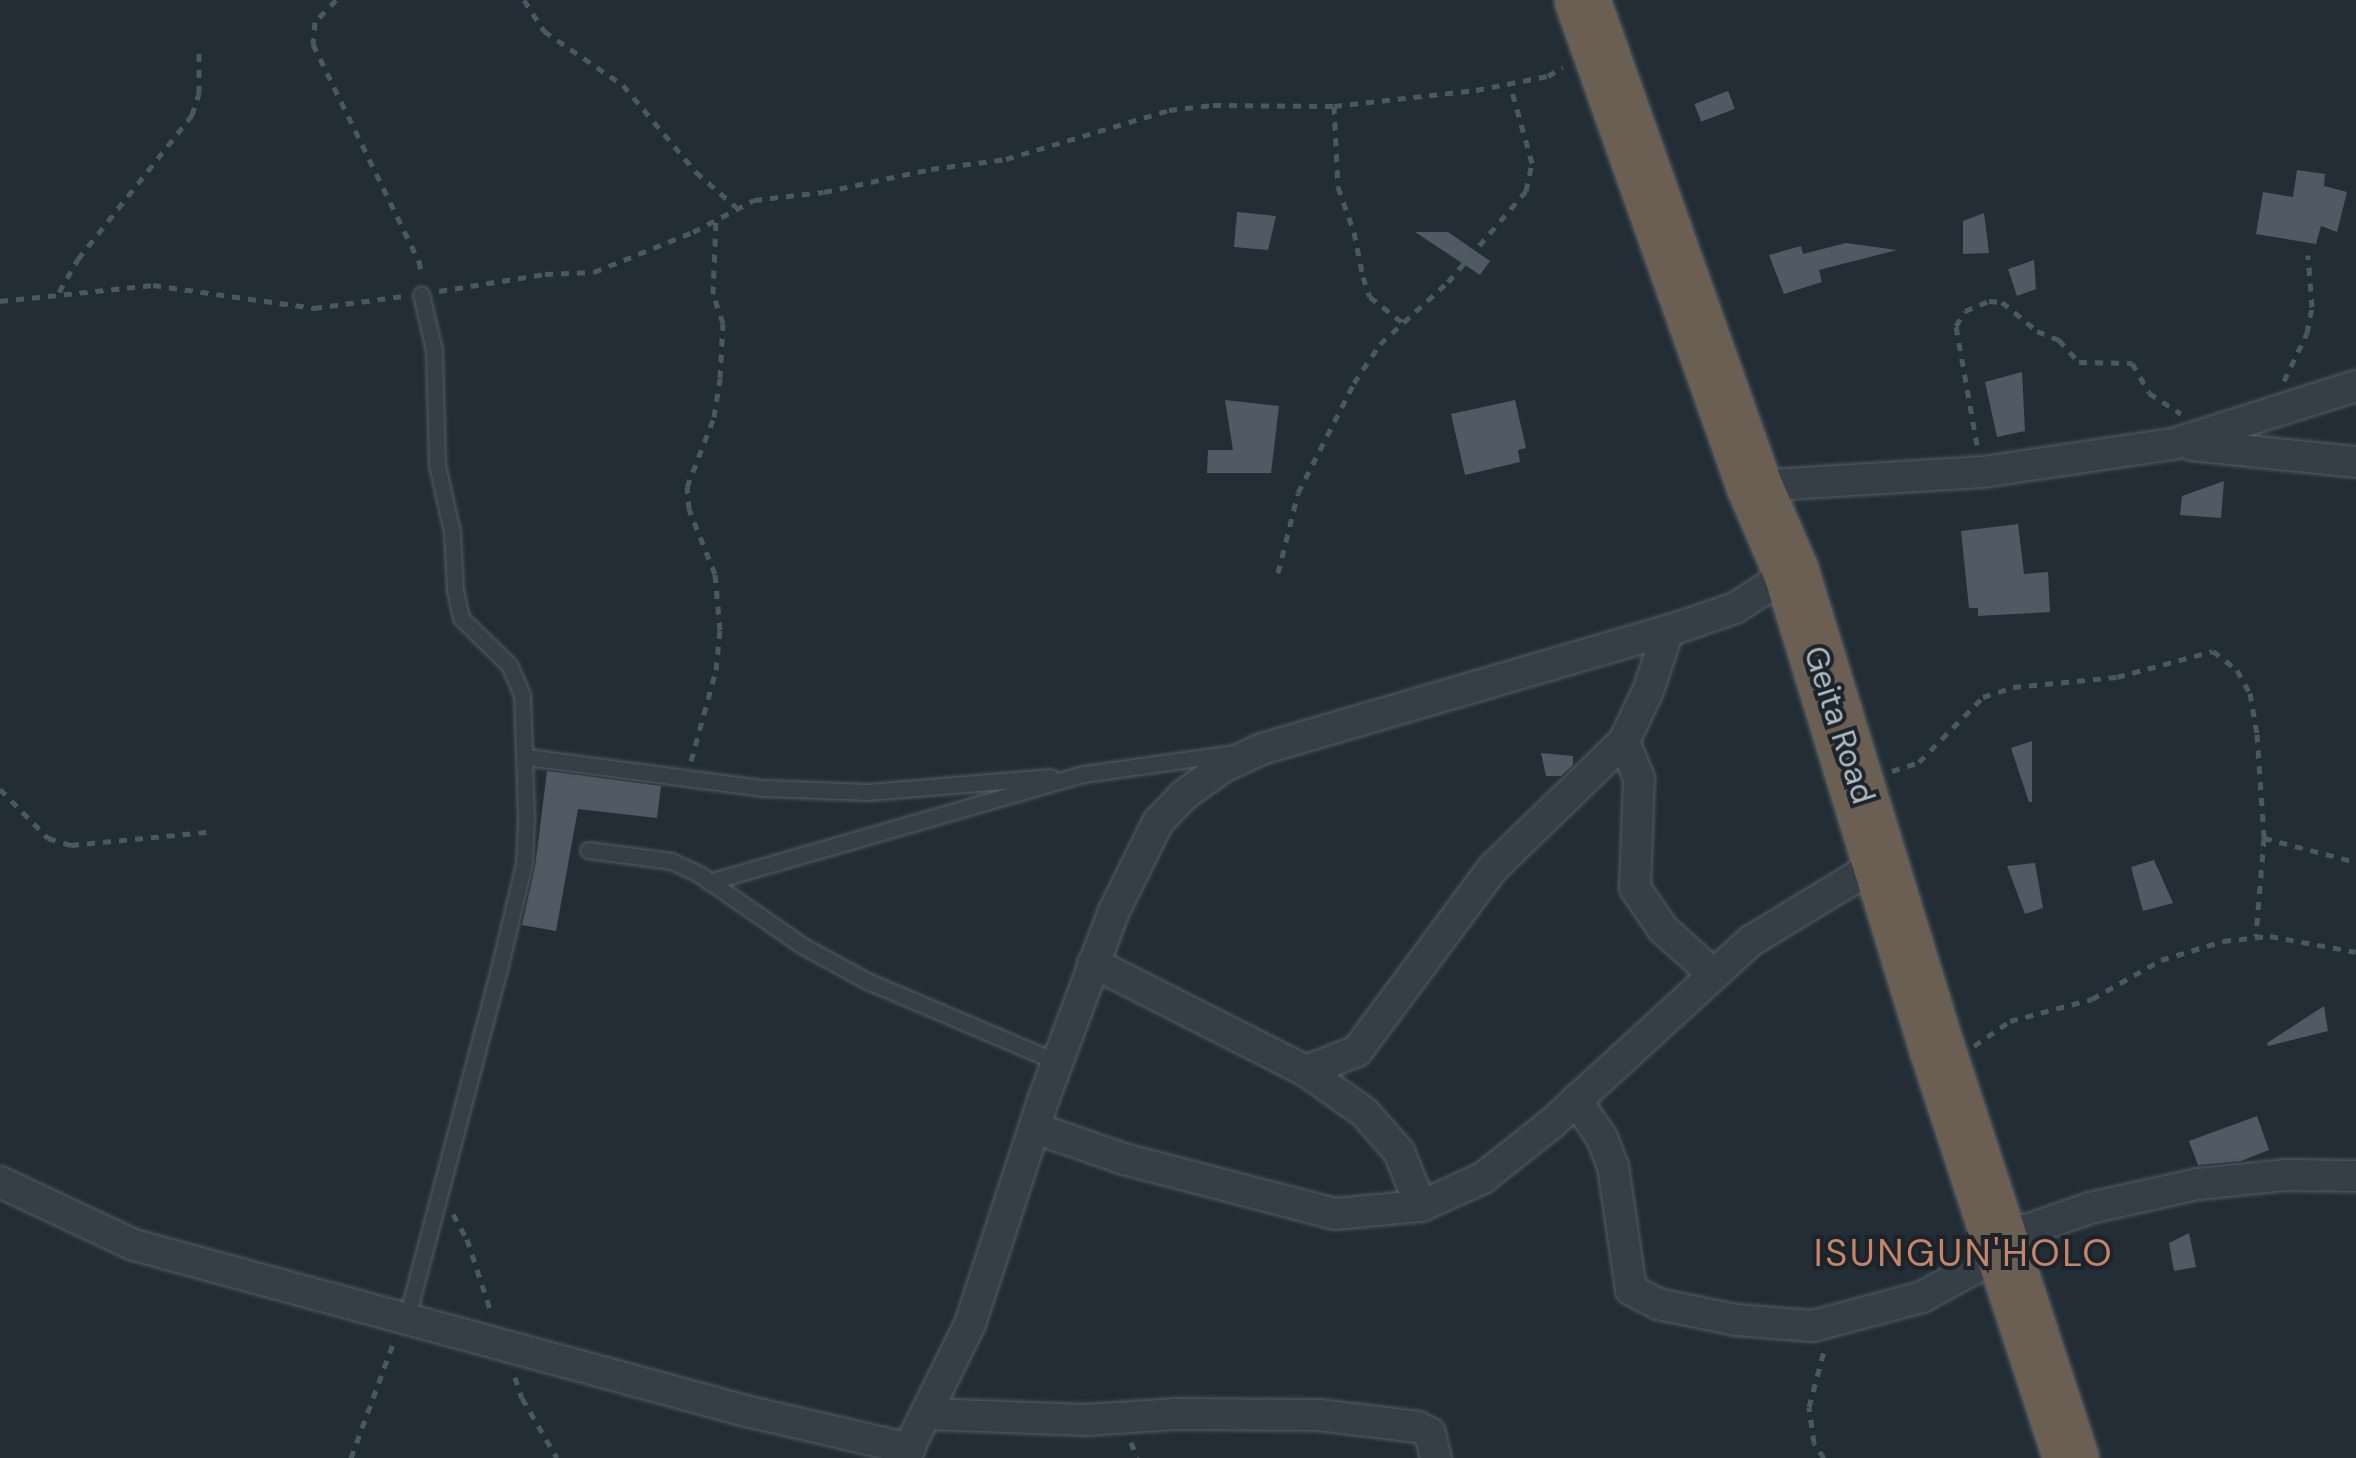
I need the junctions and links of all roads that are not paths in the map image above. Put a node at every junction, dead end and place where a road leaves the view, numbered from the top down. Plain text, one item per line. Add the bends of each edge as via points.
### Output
1 (1591, 23) edge
2 (421, 294) road end
3 (2356, 386) edge
4 (2174, 444) junction
5 (2356, 462) edge
6 (1754, 486) junction
7 (1791, 572) junction
8 (1668, 630) junction
9 (1624, 742) junction
10 (1262, 749) junction
11 (526, 757) junction
12 (1084, 774) junction
13 (588, 850) dead end
14 (1882, 861) junction
15 (709, 882) junction
16 (1093, 962) junction
17 (1712, 973) junction
18 (1057, 1062) junction
19 (1306, 1071) junction
20 (1576, 1100) junction
21 (1034, 1128) junction
22 (2356, 1176) edge
23 (0, 1182) edge
24 (1421, 1206) junction
25 (2001, 1237) junction
26 (407, 1317) junction
27 (928, 1414) junction
28 (907, 1454) edge
29 (1436, 1458) edge
30 (2071, 1458) edge

1 - 6 highway, Geita Road
2 - 11 lane via 434,350 437,465 461,618 516,677
3 - 4 street
4 - 5 street
4 - 6 street via 1984,472
6 - 7 highway, Geita Road
7 - 8 street via 1735,608
7 - 14 highway, Geita Road
8 - 9 street
8 - 10 street
9 - 17 street via 1639,778 1635,888 1663,928
9 - 19 street via 1492,869 1357,1051
10 - 12 lane
10 - 16 street via 1210,776 1158,822
11 - 12 lane via 763,788 868,792
11 - 26 lane via 524,864
12 - 15 lane
13 - 15 lane via 671,861
14 - 17 street
14 - 25 highway, Geita Road
15 - 18 lane via 865,980
16 - 18 street
16 - 19 street
17 - 20 street
18 - 21 street
19 - 24 street via 1365,1113 1399,1152
20 - 24 street via 1482,1178
20 - 25 street via 1613,1166 1631,1290 1658,1304 1736,1320 1824,1324 1922,1297
21 - 24 street via 1124,1159 1335,1214
21 - 27 street via 970,1324
22 - 25 street via 2286,1174 2198,1184
23 - 26 street via 134,1246
25 - 30 highway, Geita Road
26 - 28 street
27 - 28 street
27 - 29 street via 1086,1420 1319,1415 1418,1427 1430,1433

